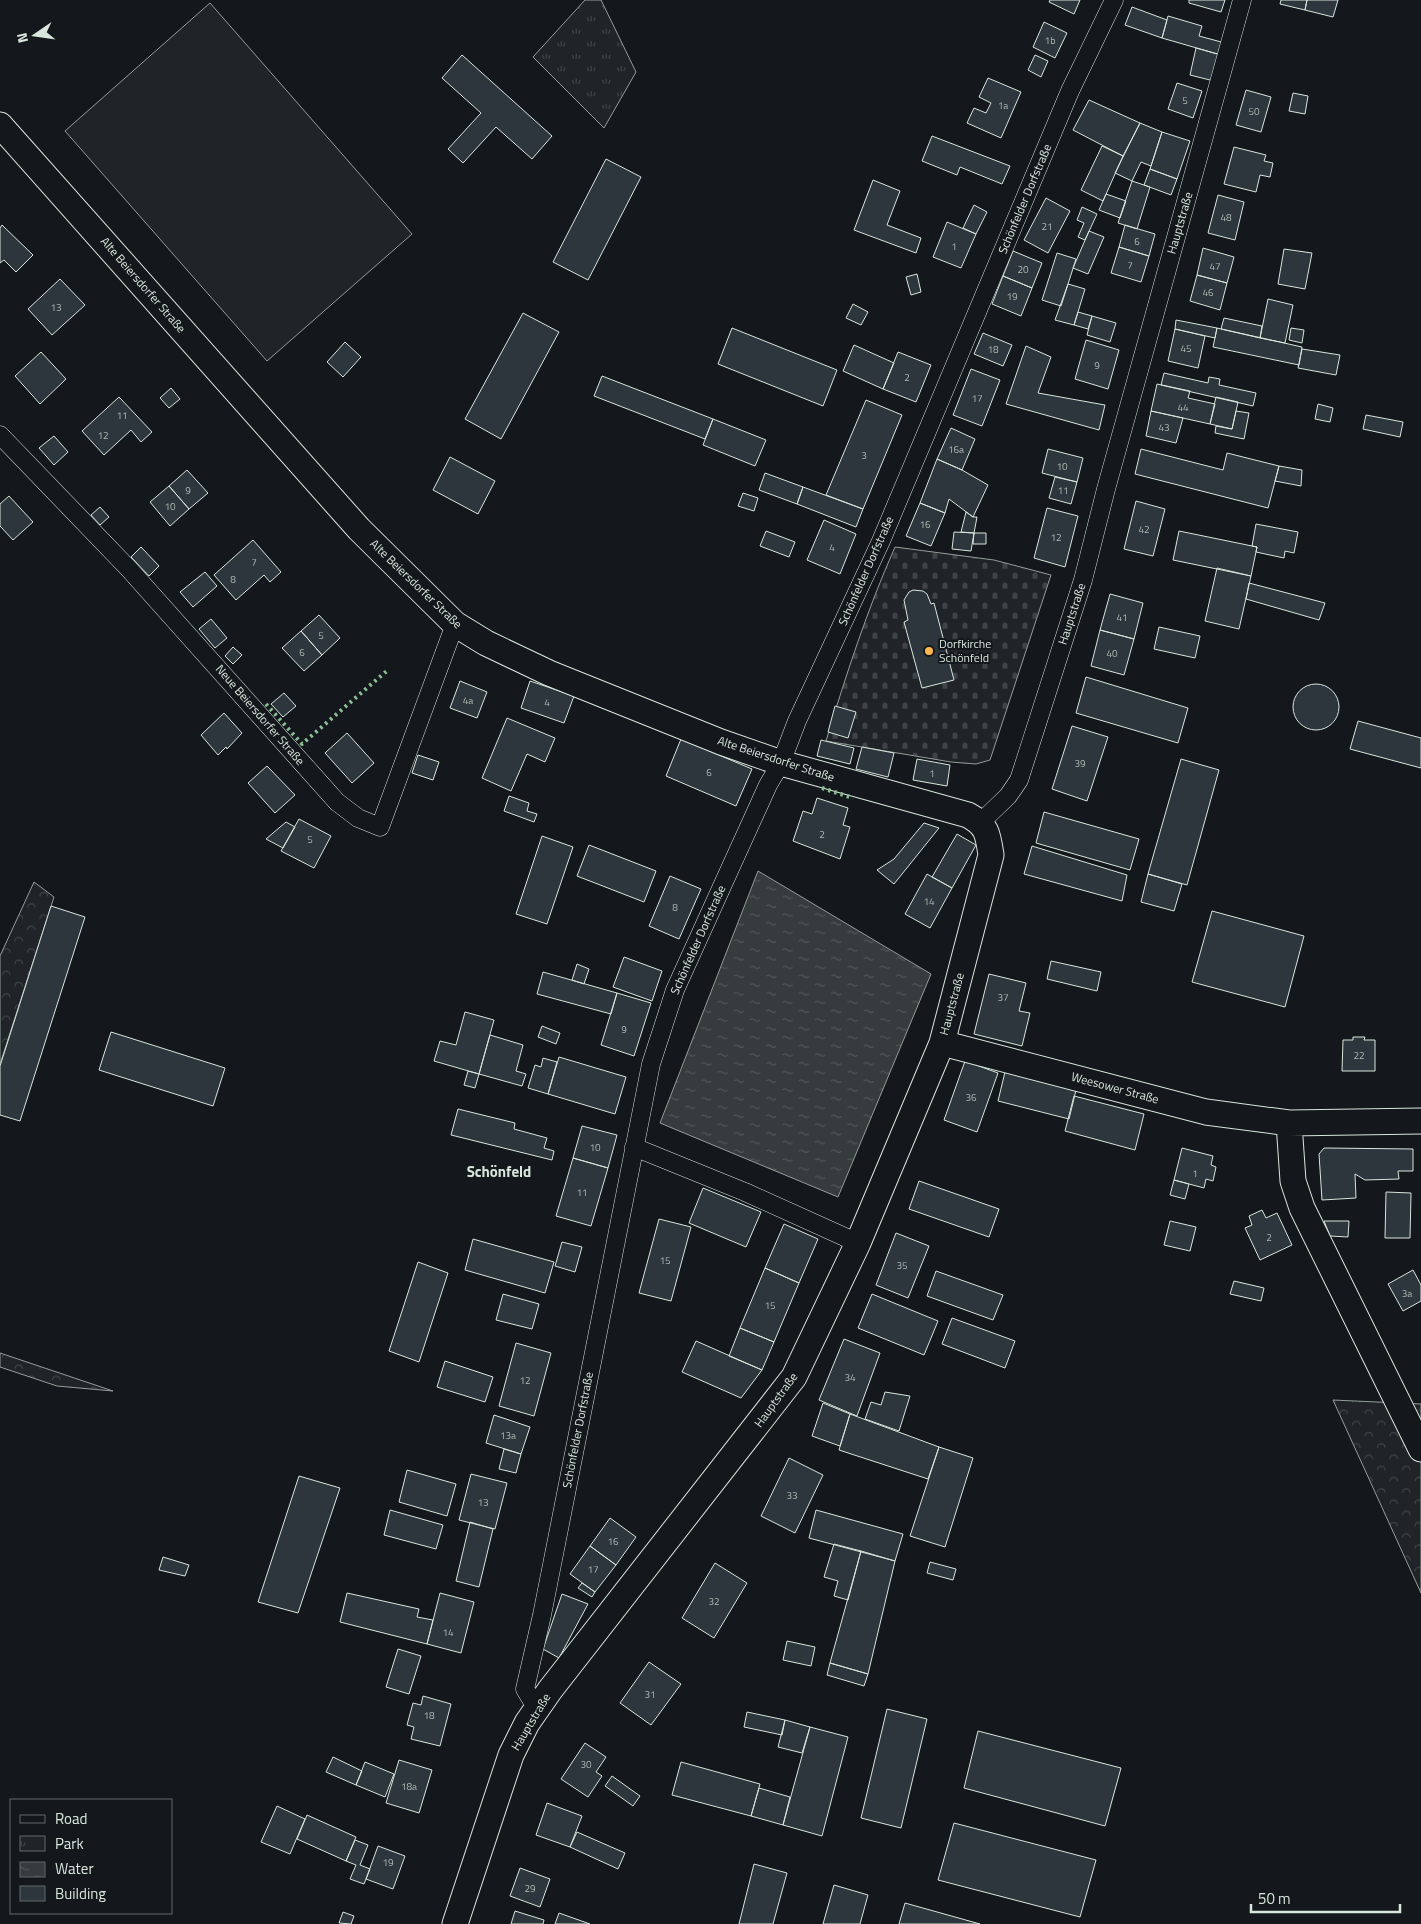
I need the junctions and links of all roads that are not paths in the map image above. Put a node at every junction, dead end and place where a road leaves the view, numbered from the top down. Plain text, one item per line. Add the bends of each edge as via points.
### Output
1 (1114, 0) edge
2 (1242, 0) edge
3 (0, 125) edge
4 (0, 435) edge
5 (455, 624) junction
6 (781, 763) junction
7 (981, 822) junction
8 (942, 1043) junction
9 (1421, 1121) edge
10 (1289, 1122) junction
11 (634, 1147) junction
12 (858, 1243) junction
13 (1421, 1449) edge
14 (537, 1709) junction
15 (455, 1924) edge

1 - 6 street, Schönfelder Dorfstraße via 1070,91 881,542 797,721
2 - 7 street, Hauptstraße via 1083,580 1019,780 1008,796
3 - 5 main road, Alte Beiersdorfer Straße via 359,529
4 - 5 street, Neue Beiersdorfer Straße via 129,569 337,802 358,818 380,827
5 - 6 main road, Alte Beiersdorfer Straße via 549,673
6 - 7 main road, Alte Beiersdorfer Straße via 968,815
6 - 11 street, Schönfelder Dorfstraße via 675,990 651,1064
7 - 8 main road, Hauptstraße via 988,835 991,854
8 - 10 main road, Weesower Straße via 1206,1112
8 - 12 main road, Hauptstraße
9 - 10 main road, Weesower Straße
10 - 13 main road via 1293,1182 1302,1208
11 - 12 street
11 - 14 street, Schönfelder Dorfstraße via 525,1689
12 - 14 main road, Hauptstraße via 794,1377
14 - 15 main road, Hauptstraße via 511,1755

